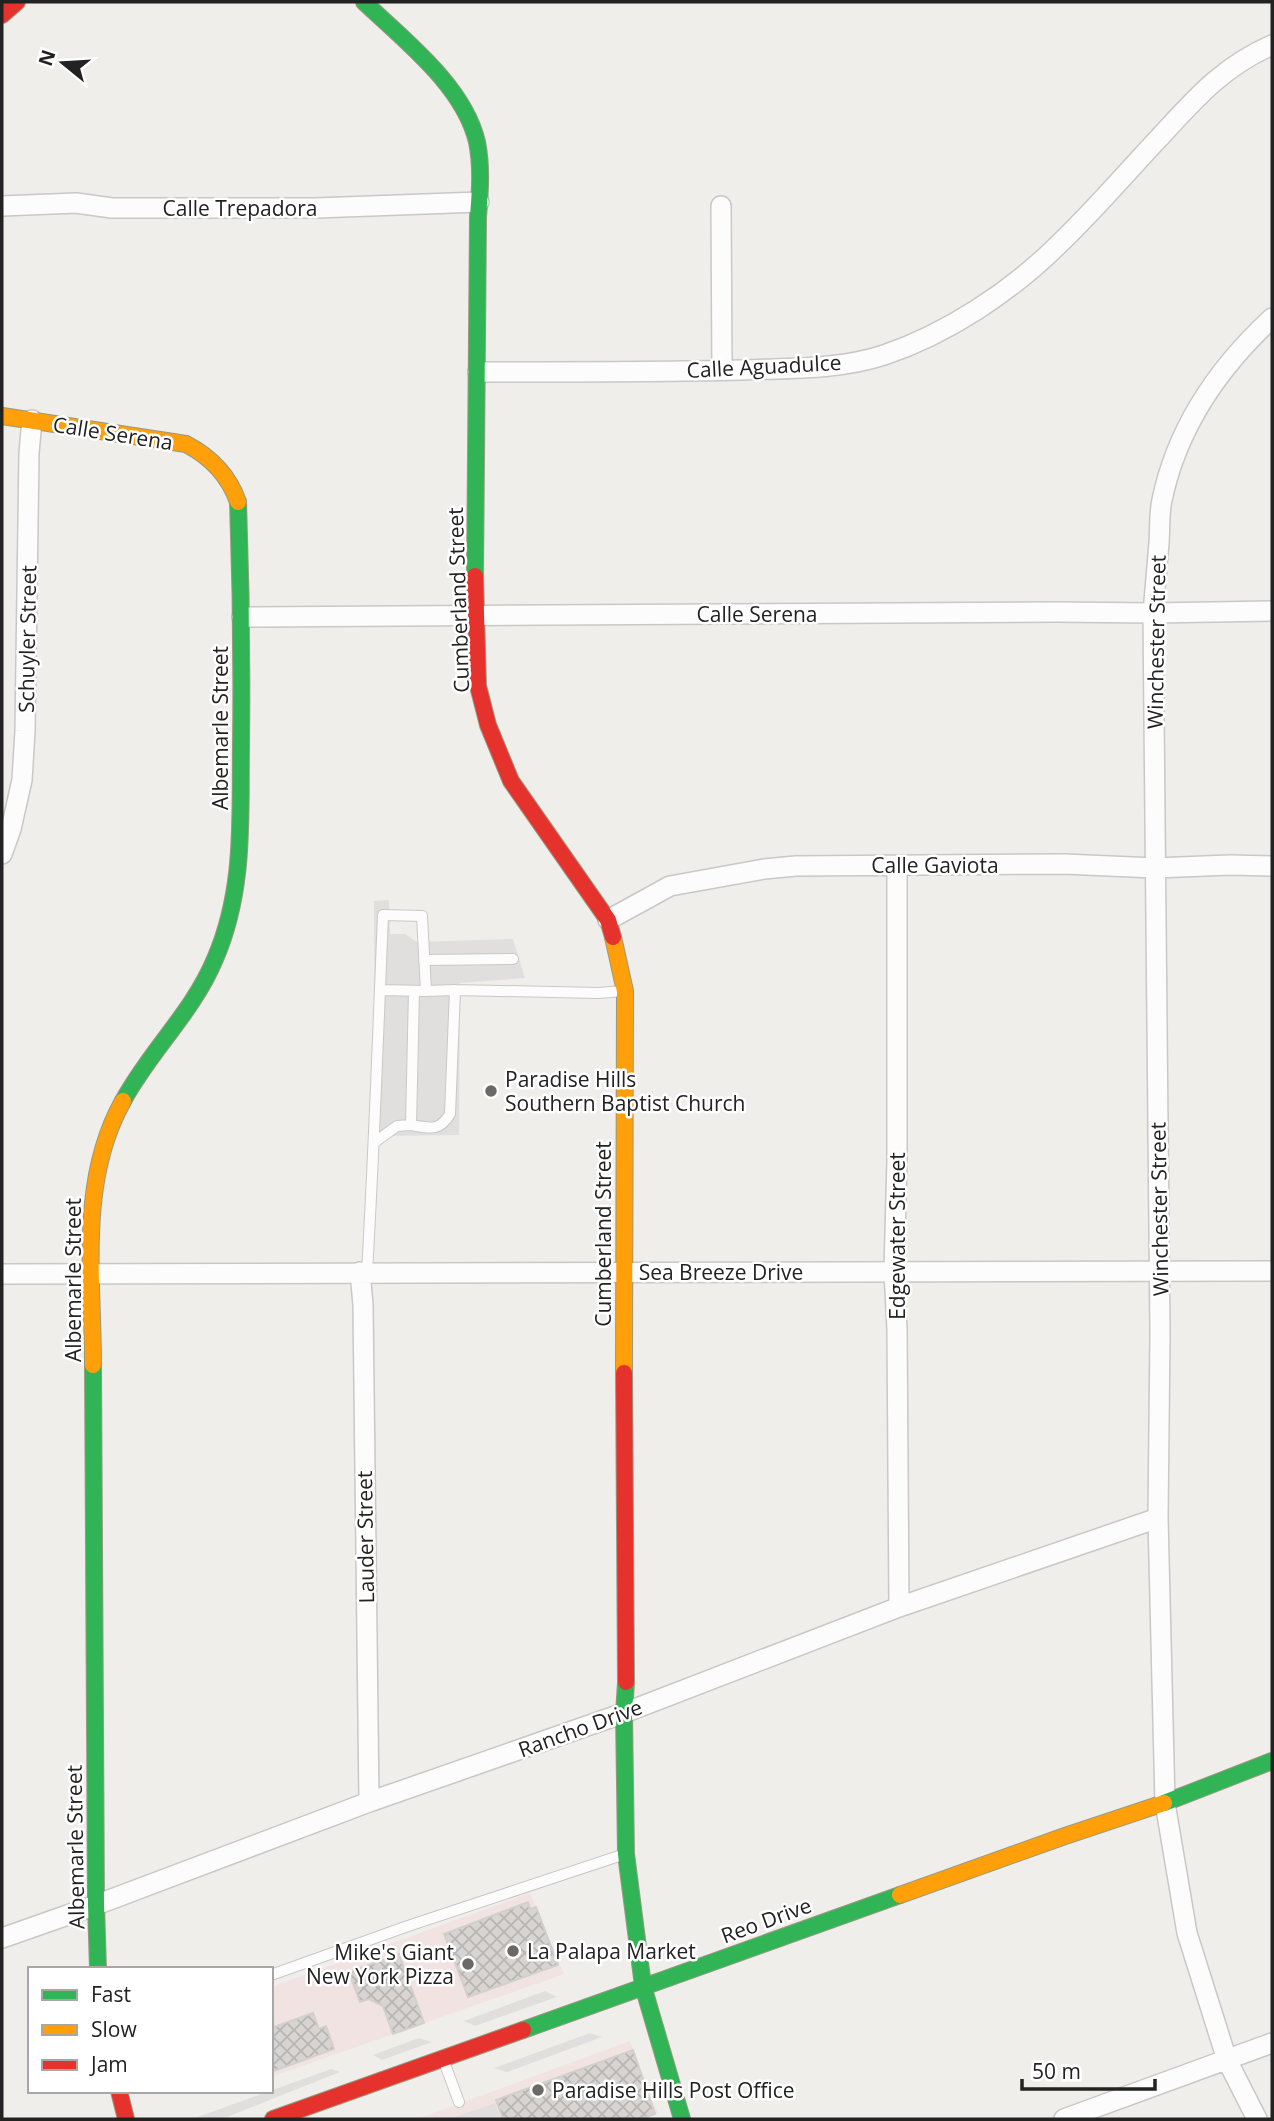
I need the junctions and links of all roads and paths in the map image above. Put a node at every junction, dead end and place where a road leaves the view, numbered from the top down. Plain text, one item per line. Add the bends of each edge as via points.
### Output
1 (17, 2) edge
2 (364, 2) edge
3 (2, 15) edge
4 (1272, 46) edge
5 (479, 202) junction
6 (2, 205) edge
7 (720, 206) dead end
8 (1272, 318) edge
9 (722, 370) junction
10 (478, 372) junction
11 (2, 416) edge
12 (32, 420) junction
13 (238, 501) joint
14 (1272, 611) edge
15 (1153, 613) junction
16 (476, 615) junction
17 (242, 617) junction
18 (2, 854) edge
19 (897, 866) junction
20 (1272, 866) edge
21 (1155, 868) junction
22 (608, 920) junction
23 (513, 959) dead end
24 (424, 960) junction
25 (380, 990) junction
26 (455, 990) junction
27 (414, 991) junction
28 (426, 991) junction
29 (625, 991) junction
30 (411, 1125) junction
31 (375, 1142) junction
32 (894, 1271) junction
33 (1159, 1271) junction
34 (1272, 1271) edge
35 (363, 1272) junction
36 (623, 1272) junction
37 (91, 1273) junction
38 (2, 1274) edge
39 (1158, 1518) junction
40 (899, 1607) junction
41 (624, 1713) junction
42 (1272, 1761) edge
43 (369, 1802) junction
44 (1164, 1803) junction
45 (626, 1854) junction
46 (96, 1905) junction
47 (2, 1938) edge
48 (98, 1967) edge
49 (273, 1974) edge
50 (643, 1986) junction
51 (1272, 2043) edge
52 (443, 2059) junction
53 (1227, 2060) junction
54 (120, 2093) edge
55 (459, 2102) dead end
56 (126, 2119) edge
57 (273, 2119) edge
58 (682, 2119) edge
59 (1064, 2119) edge
60 (1257, 2119) edge

1 - 3 street
2 - 5 street, Cumberland Street via 393,22 454,93 469,118 481,177
4 - 9 street, Calle Aguadulce via 1207,86 1057,246 1009,287 957,321 884,355 829,367
5 - 6 street, Calle Trepadora via 316,208
5 - 10 street, Cumberland Street
7 - 9 street
8 - 15 street, Winchester Street via 1216,380 1172,463 1161,503
9 - 10 street, Calle Aguadulce
10 - 16 street, Cumberland Street
11 - 12 street, Calle Serena
12 - 13 street, Calle Serena via 186,444 220,468
12 - 18 street, Schuyler Street via 22,780
13 - 17 street, Albemarle Street
14 - 15 street, Calle Serena
15 - 16 street, Calle Serena
15 - 21 street, Winchester Street
16 - 17 street, Calle Serena
16 - 22 street, Cumberland Street via 478,686 511,781
17 - 37 street, Albemarle Street via 239,883 207,978 130,1088 109,1130 92,1209
19 - 21 street, Calle Gaviota
19 - 22 street, Calle Gaviota via 796,866 670,886
19 - 32 street, Edgewater Street
20 - 21 street, Calle Gaviota
21 - 33 street, Winchester Street
22 - 29 street, Cumberland Street
23 - 24 lane
24 - 25 lane via 422,916 383,915
24 - 28 lane
25 - 27 lane
25 - 31 lane
26 - 28 lane
26 - 29 lane
26 - 30 lane via 450,1114 444,1124 431,1128
27 - 28 lane
27 - 30 lane
29 - 36 street, Cumberland Street
30 - 31 lane via 397,1126
31 - 35 lane
32 - 33 street, Sea Breeze Drive
32 - 36 street, Sea Breeze Drive
32 - 40 street, Edgewater Street
33 - 34 street, Sea Breeze Drive
33 - 39 street, Winchester Street
35 - 36 street, Sea Breeze Drive
35 - 37 street, Sea Breeze Drive
35 - 43 street, Lauder Street
36 - 41 street, Cumberland Street
37 - 38 street, Sea Breeze Drive
37 - 46 street, Albemarle Street
39 - 40 street, Rancho Drive
39 - 44 street, Winchester Street
40 - 41 street, Rancho Drive
41 - 43 street, Rancho Drive
41 - 45 street, Cumberland Street
42 - 44 street, Reo Drive
43 - 46 street, Rancho Drive
44 - 50 street, Reo Drive
44 - 53 street, Winchester Street via 1187,1933
45 - 49 lane
45 - 50 street, Cumberland Street
46 - 47 street, Rancho Drive
46 - 48 street, Albemarle Street
50 - 52 street, Reo Drive
50 - 58 street, Cumberland Street
51 - 53 street
52 - 55 lane
52 - 57 street, Reo Drive
53 - 59 street
53 - 60 street, Winchester Street
54 - 56 street

